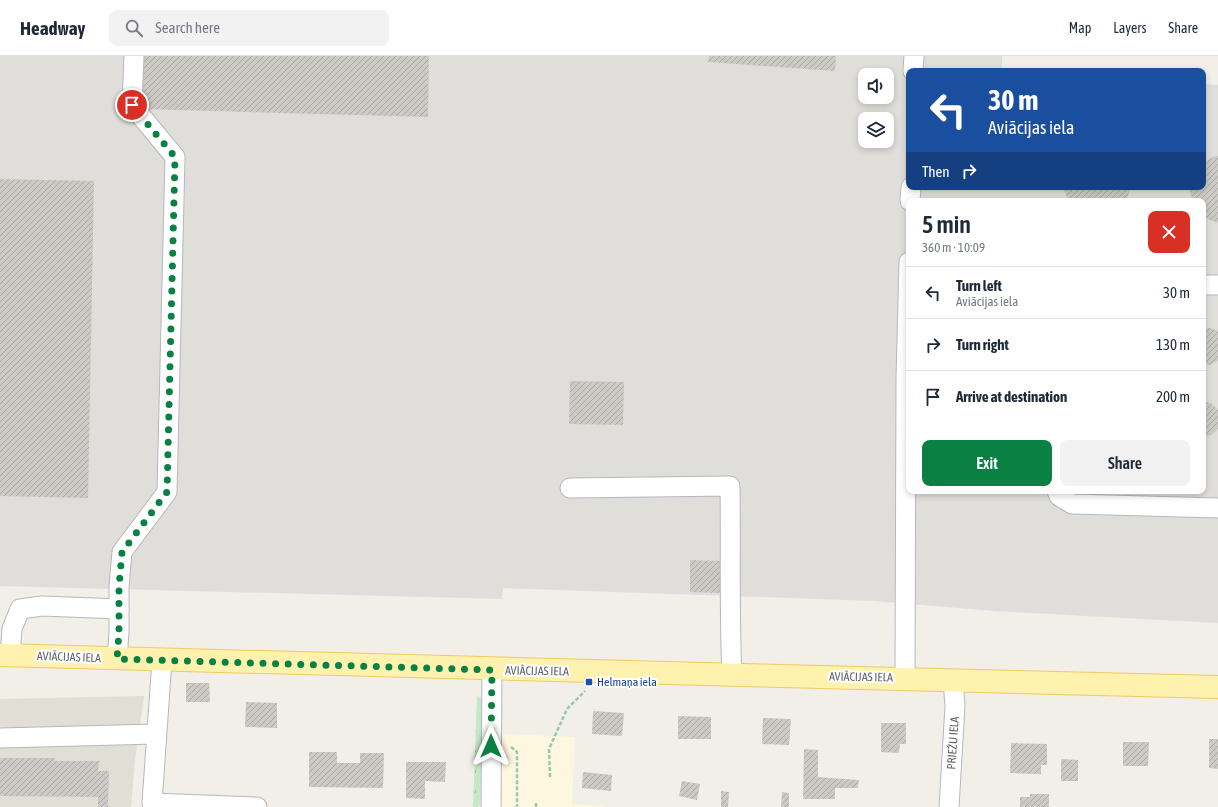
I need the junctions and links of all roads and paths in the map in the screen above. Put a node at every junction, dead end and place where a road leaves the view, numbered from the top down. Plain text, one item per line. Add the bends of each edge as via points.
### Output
1 (134, 56) edge
2 (914, 56) edge
3 (913, 68) edge
4 (1206, 285) edge
5 (1218, 285) edge
6 (906, 379) edge
7 (570, 488) dead end
8 (1058, 494) edge
9 (1218, 508) edge
10 (119, 609) junction
11 (5, 655) edge
12 (117, 659) junction
13 (162, 660) junction
14 (492, 670) junction
15 (732, 675) junction
16 (905, 678) junction
17 (953, 680) junction
18 (1218, 687) edge
19 (586, 690) dead end
20 (156, 734) junction
21 (0, 738) edge
22 (509, 744) dead end
23 (550, 777) dead end
24 (536, 802) dead end
25 (150, 805) edge
26 (257, 807) edge
27 (491, 807) edge
28 (517, 807) edge
29 (536, 807) edge
30 (949, 807) edge

1 - 10 street via 132,105 175,157 167,492 122,552
2 - 3 street
4 - 5 street
6 - 16 street
7 - 15 street via 730,486 732,566 729,609
8 - 9 street via 1072,504
10 - 11 street via 42,606 20,609
10 - 12 street
11 - 12 main road, AVIĀCIJAS IELA
12 - 13 main road, AVIĀCIJAS IELA
13 - 14 main road, AVIĀCIJAS IELA
13 - 20 street
14 - 15 main road, AVIĀCIJAS IELA
14 - 27 street
15 - 16 main road, AVIĀCIJAS IELA
16 - 17 main road, AVIĀCIJAS IELA
17 - 18 main road, AVIĀCIJAS IELA
17 - 30 street, PRIEŽU IELA via 956,706
19 - 23 path via 568,708 549,749
20 - 21 street
20 - 25 street
22 - 28 path via 517,752
24 - 29 path
25 - 26 street

